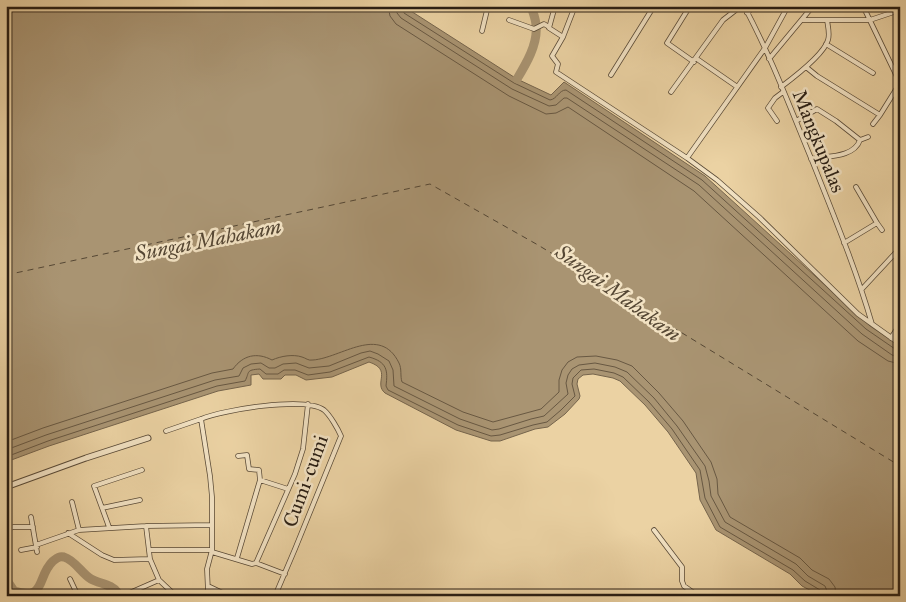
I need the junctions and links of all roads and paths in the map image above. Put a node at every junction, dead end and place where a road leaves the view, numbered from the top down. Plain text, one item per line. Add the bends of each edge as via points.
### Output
1 (488, 6) edge
2 (555, 6) edge
3 (574, 6) edge
4 (654, 6) edge
5 (690, 6) edge
6 (743, 6) edge
7 (755, 6) edge
8 (788, 6) edge
9 (813, 6) edge
10 (864, 6) edge
11 (900, 10) edge
12 (747, 13) junction
13 (509, 20) dead end
14 (802, 20) junction
15 (827, 20) junction
16 (870, 20) junction
17 (549, 27) junction
18 (482, 31) dead end
19 (563, 37) junction
20 (826, 44) junction
21 (765, 48) junction
22 (769, 59) junction
23 (695, 60) junction
24 (806, 67) junction
25 (873, 73) dead end
26 (611, 75) dead end
27 (900, 83) edge
28 (736, 86) junction
29 (782, 90) junction
30 (671, 92) dead end
31 (880, 115) junction
32 (777, 121) dead end
33 (796, 121) junction
34 (873, 124) dead end
35 (868, 136) dead end
36 (860, 140) junction
37 (687, 158) junction
38 (811, 159) junction
39 (856, 187) dead end
40 (878, 223) junction
41 (882, 230) dead end
42 (844, 243) junction
43 (900, 248) edge
44 (862, 289) junction
45 (900, 324) edge
46 (872, 325) junction
47 (891, 338) junction
48 (900, 344) edge
49 (308, 404) junction
50 (200, 419) junction
51 (166, 431) dead end
52 (148, 438) dead end
53 (238, 456) dead end
54 (142, 470) dead end
55 (260, 480) junction
56 (6, 487) edge
57 (288, 489) junction
58 (140, 500) dead end
59 (72, 502) dead end
60 (102, 508) junction
61 (32, 517) dead end
62 (212, 525) junction
63 (146, 526) junction
64 (33, 527) junction
65 (109, 527) junction
66 (6, 530) edge
67 (79, 530) junction
68 (654, 530) dead end
69 (68, 533) junction
70 (37, 548) junction
71 (20, 550) dead end
72 (149, 550) junction
73 (212, 551) junction
74 (237, 558) junction
75 (150, 559) junction
76 (256, 563) junction
77 (285, 574) junction
78 (70, 579) dead end
79 (159, 580) junction
80 (208, 586) junction
81 (127, 594) dead end
82 (227, 595) edge
83 (78, 596) edge
84 (176, 596) edge
85 (206, 596) edge
86 (274, 596) edge
87 (698, 596) edge

1 - 18 street
2 - 17 street
3 - 19 street
4 - 26 street
5 - 23 street via 667,43
6 - 12 street, Mangkupalas
6 - 23 street via 724,20
7 - 12 street
8 - 21 street
9 - 14 street
10 - 16 street
11 - 16 street
12 - 21 street, Mangkupalas
13 - 17 street via 537,28 544,24
14 - 15 street
14 - 22 street
15 - 16 street
15 - 20 street via 829,38
16 - 27 street
17 - 19 street
19 - 37 street via 553,54 558,65 556,72
20 - 24 street
20 - 25 street
21 - 22 street, Mangkupalas
21 - 28 street
22 - 29 street, Mangkupalas
23 - 28 street
23 - 30 street
24 - 29 street
24 - 31 street
27 - 31 street
28 - 37 street
29 - 32 street via 768,108
29 - 33 street, Mangkupalas
31 - 34 street
33 - 36 street via 816,108
33 - 38 street, Mangkupalas
35 - 36 street
36 - 38 street via 858,145 841,155
37 - 46 street via 759,217
38 - 42 street, Mangkupalas
39 - 40 street
40 - 41 street
40 - 42 street
42 - 44 street, Mangkupalas
43 - 44 street
44 - 46 street, Mangkupalas
45 - 47 street
46 - 47 street
47 - 48 street
49 - 50 street, Cumi-cumi via 252,408
49 - 57 street via 303,449
49 - 77 street, Cumi-cumi via 324,411 341,436
50 - 51 street, Cumi-cumi
50 - 62 street via 210,476
52 - 56 street
53 - 55 street via 247,455 248,469 259,470
54 - 60 street via 94,486
55 - 57 street
55 - 74 street
57 - 76 street
58 - 60 street
59 - 67 street
60 - 65 street
61 - 64 street
62 - 63 street
62 - 73 street
63 - 65 street
63 - 72 street
64 - 66 street
64 - 70 street
65 - 67 street
67 - 69 street
68 - 87 street via 682,567 684,586
69 - 70 street
69 - 75 street via 114,560
70 - 71 street
72 - 73 street
72 - 75 street
73 - 74 street
73 - 80 street via 207,569
74 - 76 street
75 - 79 street
76 - 77 street
77 - 86 street, Cumi-cumi
78 - 83 street
79 - 81 street
79 - 84 street
80 - 82 street
80 - 85 street

